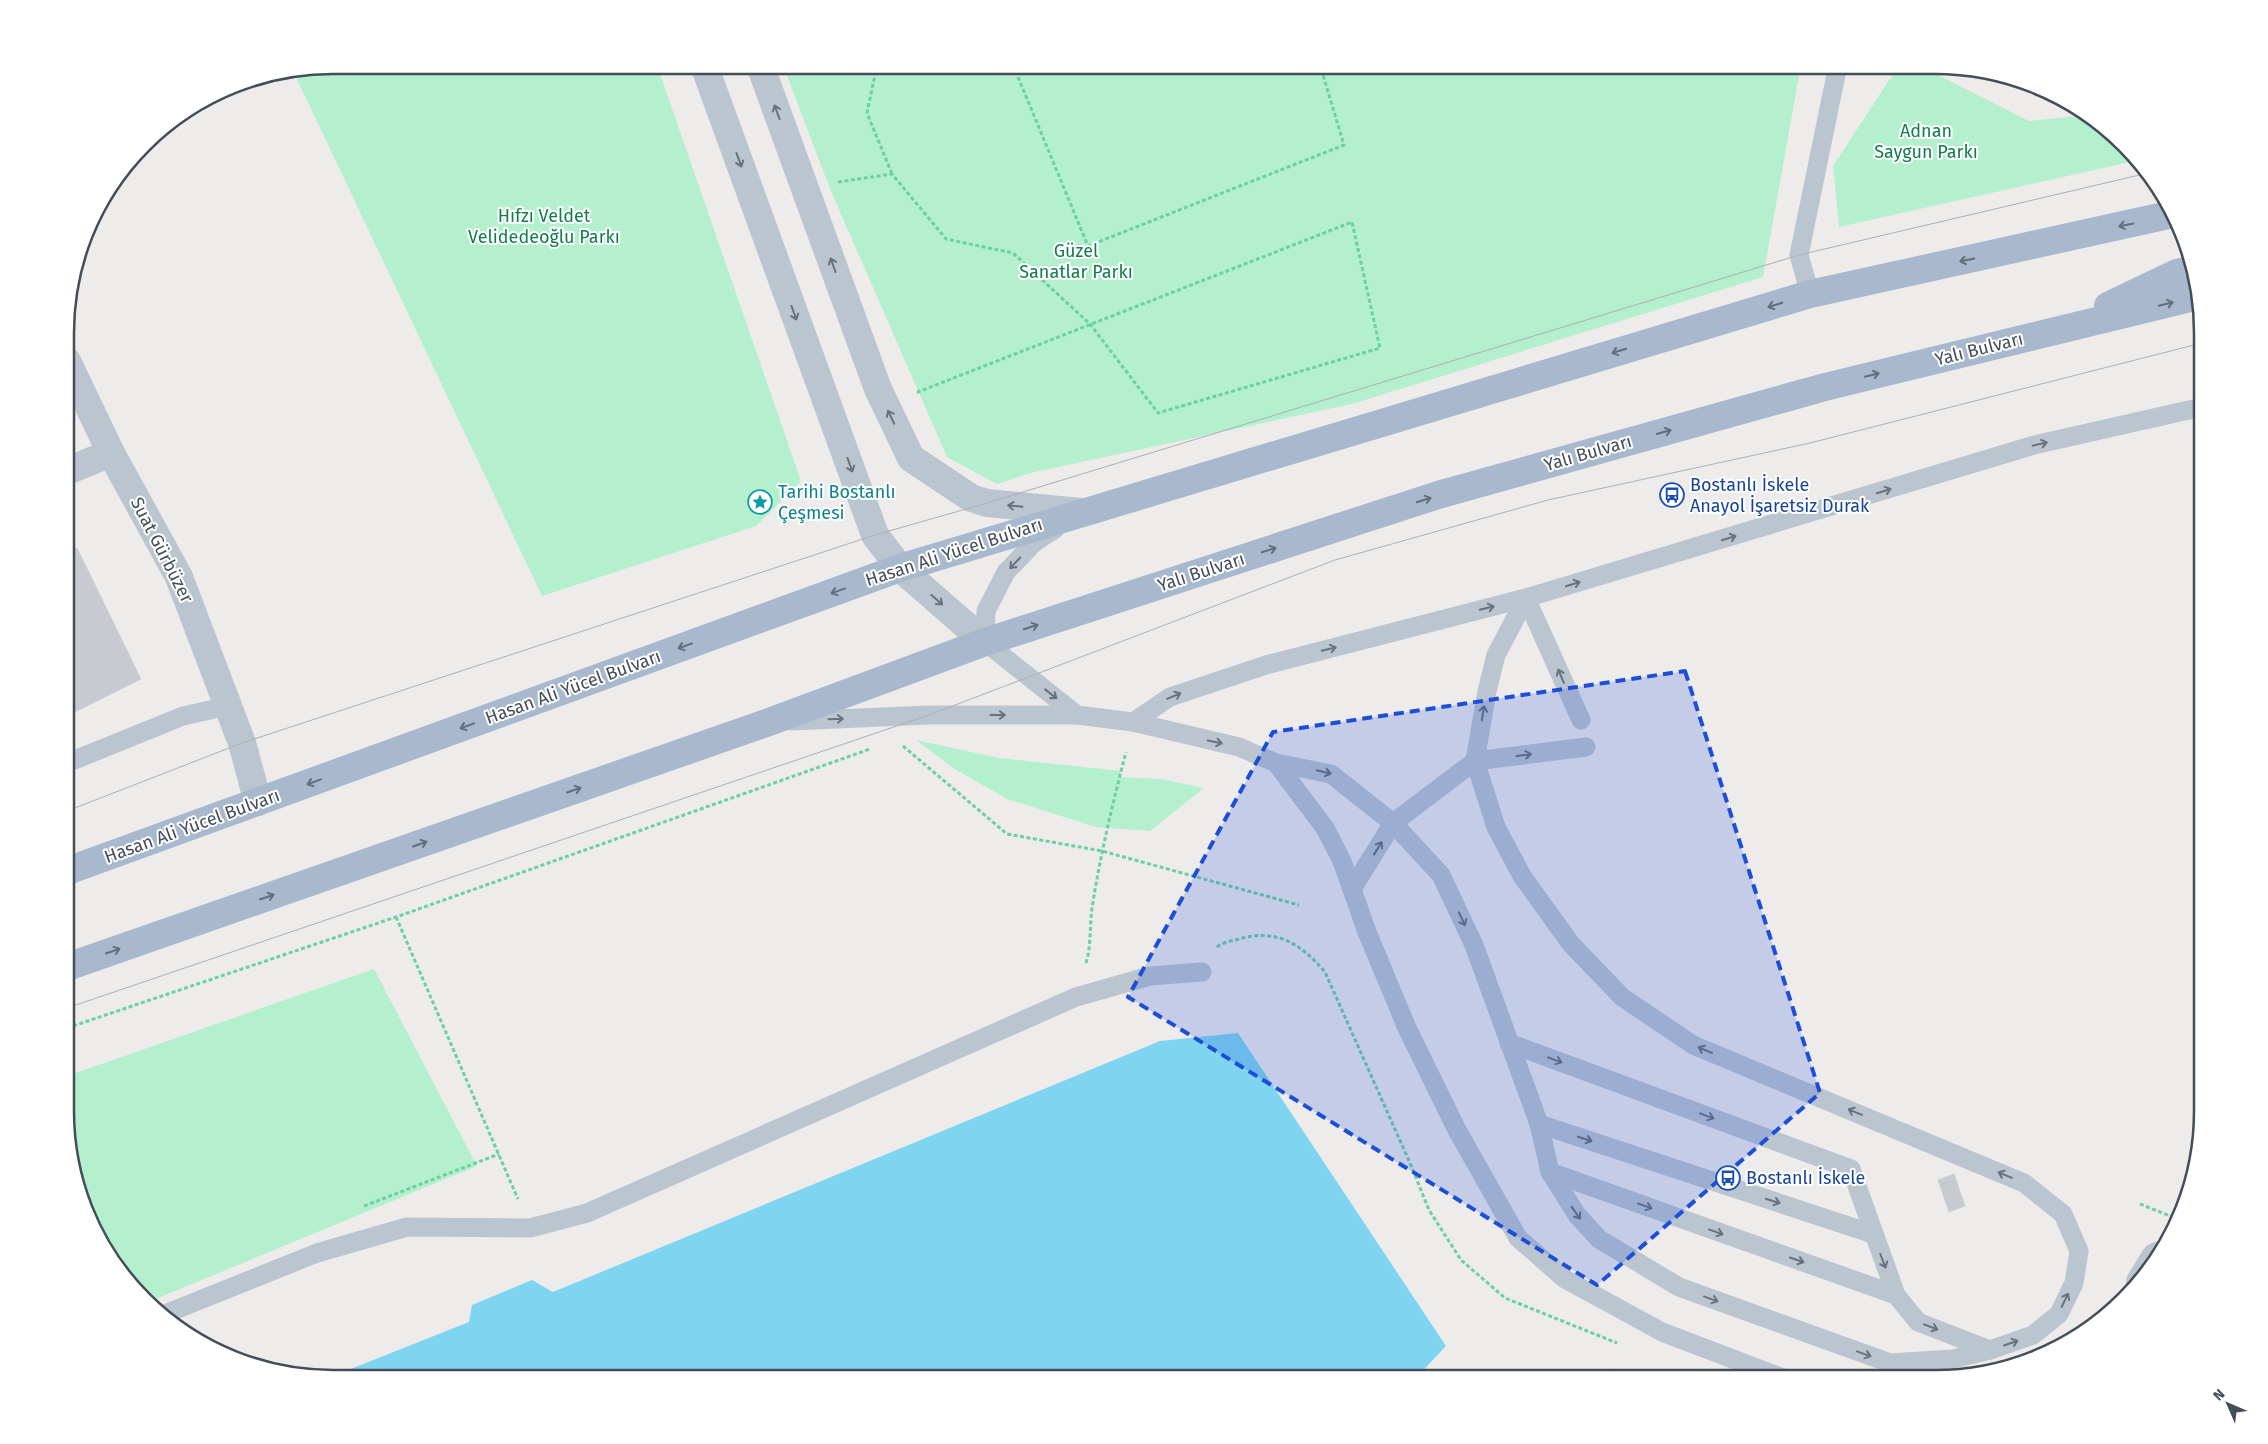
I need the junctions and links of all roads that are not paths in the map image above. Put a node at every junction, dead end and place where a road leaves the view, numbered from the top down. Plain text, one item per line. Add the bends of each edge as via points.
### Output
1 (707, 74) edge
2 (763, 74) edge
3 (1836, 74) edge
4 (2167, 216) edge
5 (2186, 270) edge
6 (1810, 294) junction
7 (2192, 298) edge
8 (2064, 328) junction
9 (74, 376) edge
10 (2194, 409) edge
11 (111, 453) junction
12 (74, 468) edge
13 (1081, 512) junction
14 (900, 568) junction
15 (1526, 598) junction
16 (985, 642) junction
17 (228, 706) junction
18 (1077, 715) junction
19 (1581, 720) dead end
20 (770, 722) junction
21 (1134, 722) junction
22 (1586, 747) dead end
23 (74, 760) edge
24 (1475, 761) junction
25 (1276, 763) junction
26 (258, 802) junction
27 (1393, 823) junction
28 (74, 868) edge
29 (1352, 889) junction
30 (74, 965) edge
31 (1202, 972) road end
32 (1509, 1043) junction
33 (1539, 1124) junction
34 (1550, 1172) junction
35 (1873, 1234) junction
36 (1896, 1295) junction
37 (169, 1312) edge
38 (1990, 1350) junction
39 (1762, 1370) edge

1 -> 14 street via 875,535
13 -> 2 street via 987,503 970,498 911,458 883,400
3 - 6 lane via 1799,254
4 -> 6 main road
5 - 8 main road
6 -> 13 main road
8 -> 7 main road, Yalı Bulvarı
16 -> 8 main road, Yalı Bulvarı via 1438,495 1825,387
9 - 11 street, Suat Gürbüzer
15 -> 10 lane via 2034,445
11 - 12 street
11 - 17 street, Suat Gürbüzer via 179,577
13 - 14 main road, Hasan Ali Yücel Bulvarı
13 -> 16 lane via 1035,542 1006,572 986,611
14 -> 16 street
14 -> 26 main road, Hasan Ali Yücel Bulvarı
19 -> 15 lane
21 -> 15 lane via 1170,697 1266,665
24 -> 15 lane via 1496,655
16 -> 18 lane
16 - 20 main road
17 - 23 lane via 182,716
17 - 26 street, Suat Gürbüzer
20 -> 18 lane via 929,715
18 - 21 lane
30 -> 20 main road
21 -> 25 lane via 1239,746
24 -> 22 lane
24 - 27 lane
38 -> 24 lane via 2033,1336 2059,1314 2074,1283 2078,1251 2063,1214 2024,1183 1693,1045 1622,996 1571,944 1522,876 1496,827
25 -> 27 lane via 1331,774
25 - 29 lane via 1325,828
26 - 28 main road, Hasan Ali Yücel Bulvarı
29 -> 27 lane
27 -> 32 lane via 1441,875 1474,944
29 - 39 lane via 1411,1036 1457,1130 1518,1238 1566,1279 1662,1332
31 - 37 lane via 1150,976 1076,998 587,1213 530,1228 407,1227 317,1253
32 - 33 lane
32 -> 35 lane via 1851,1169
33 - 34 lane
33 -> 35 lane
34 -> 36 lane
34 -> 38 lane via 1577,1215 1599,1239 1679,1287 1890,1363 1953,1359
35 -> 36 lane
36 -> 38 lane via 1918,1322

